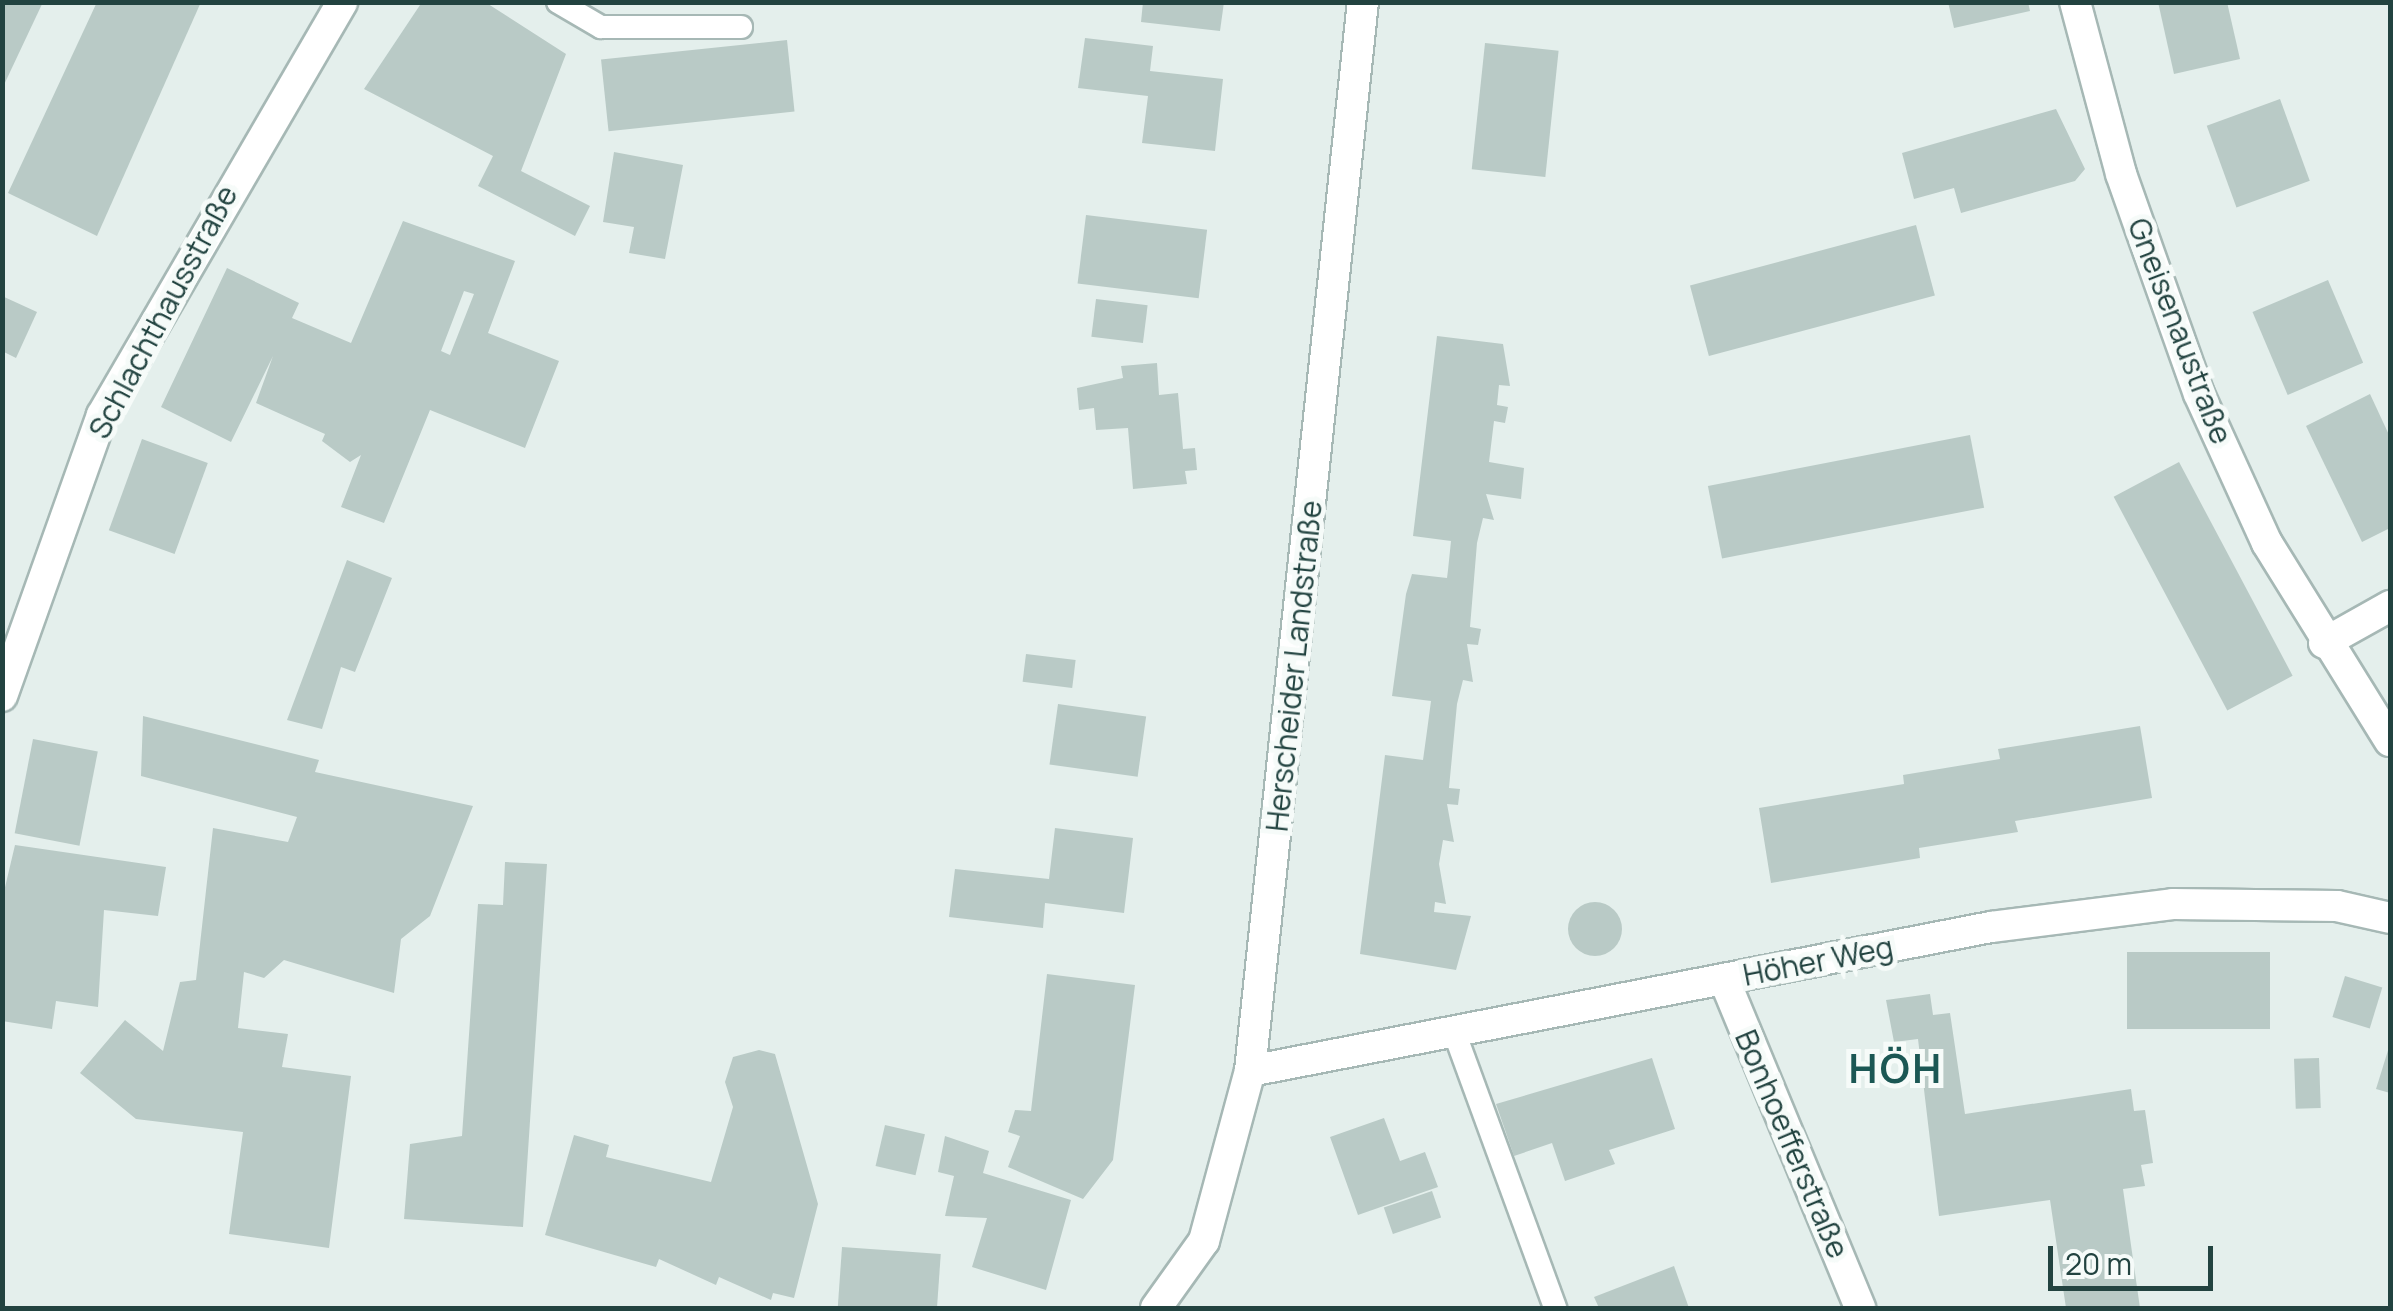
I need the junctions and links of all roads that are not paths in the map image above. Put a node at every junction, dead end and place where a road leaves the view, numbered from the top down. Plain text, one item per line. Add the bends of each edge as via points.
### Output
1 (342, 2) edge
2 (558, 2) edge
3 (1363, 2) edge
4 (2076, 2) edge
5 (741, 26) dead end
6 (2390, 606) edge
7 (2324, 643) junction
8 (2, 696) edge
9 (2390, 741) edge
10 (2390, 918) edge
11 (1724, 979) junction
12 (1455, 1034) junction
13 (1250, 1071) junction
14 (1156, 1308) edge
15 (1556, 1308) edge
16 (1860, 1308) edge

1 - 8 street, Schlachthausstraße via 269,114 102,414
2 - 5 lane via 601,28
3 - 13 street, Herscheider Landstraße
4 - 7 street, Gneisenaustraße via 2176,340 2267,543
6 - 7 street
7 - 9 street, Gneisenaustraße
10 - 11 street, Höher Weg via 2337,906 2173,904 1991,927
11 - 12 street, Höher Weg
11 - 16 street, Bonhoefferstraße
12 - 13 street, Höher Weg
12 - 15 lane
13 - 14 street, Herscheider Landstraße via 1204,1241

